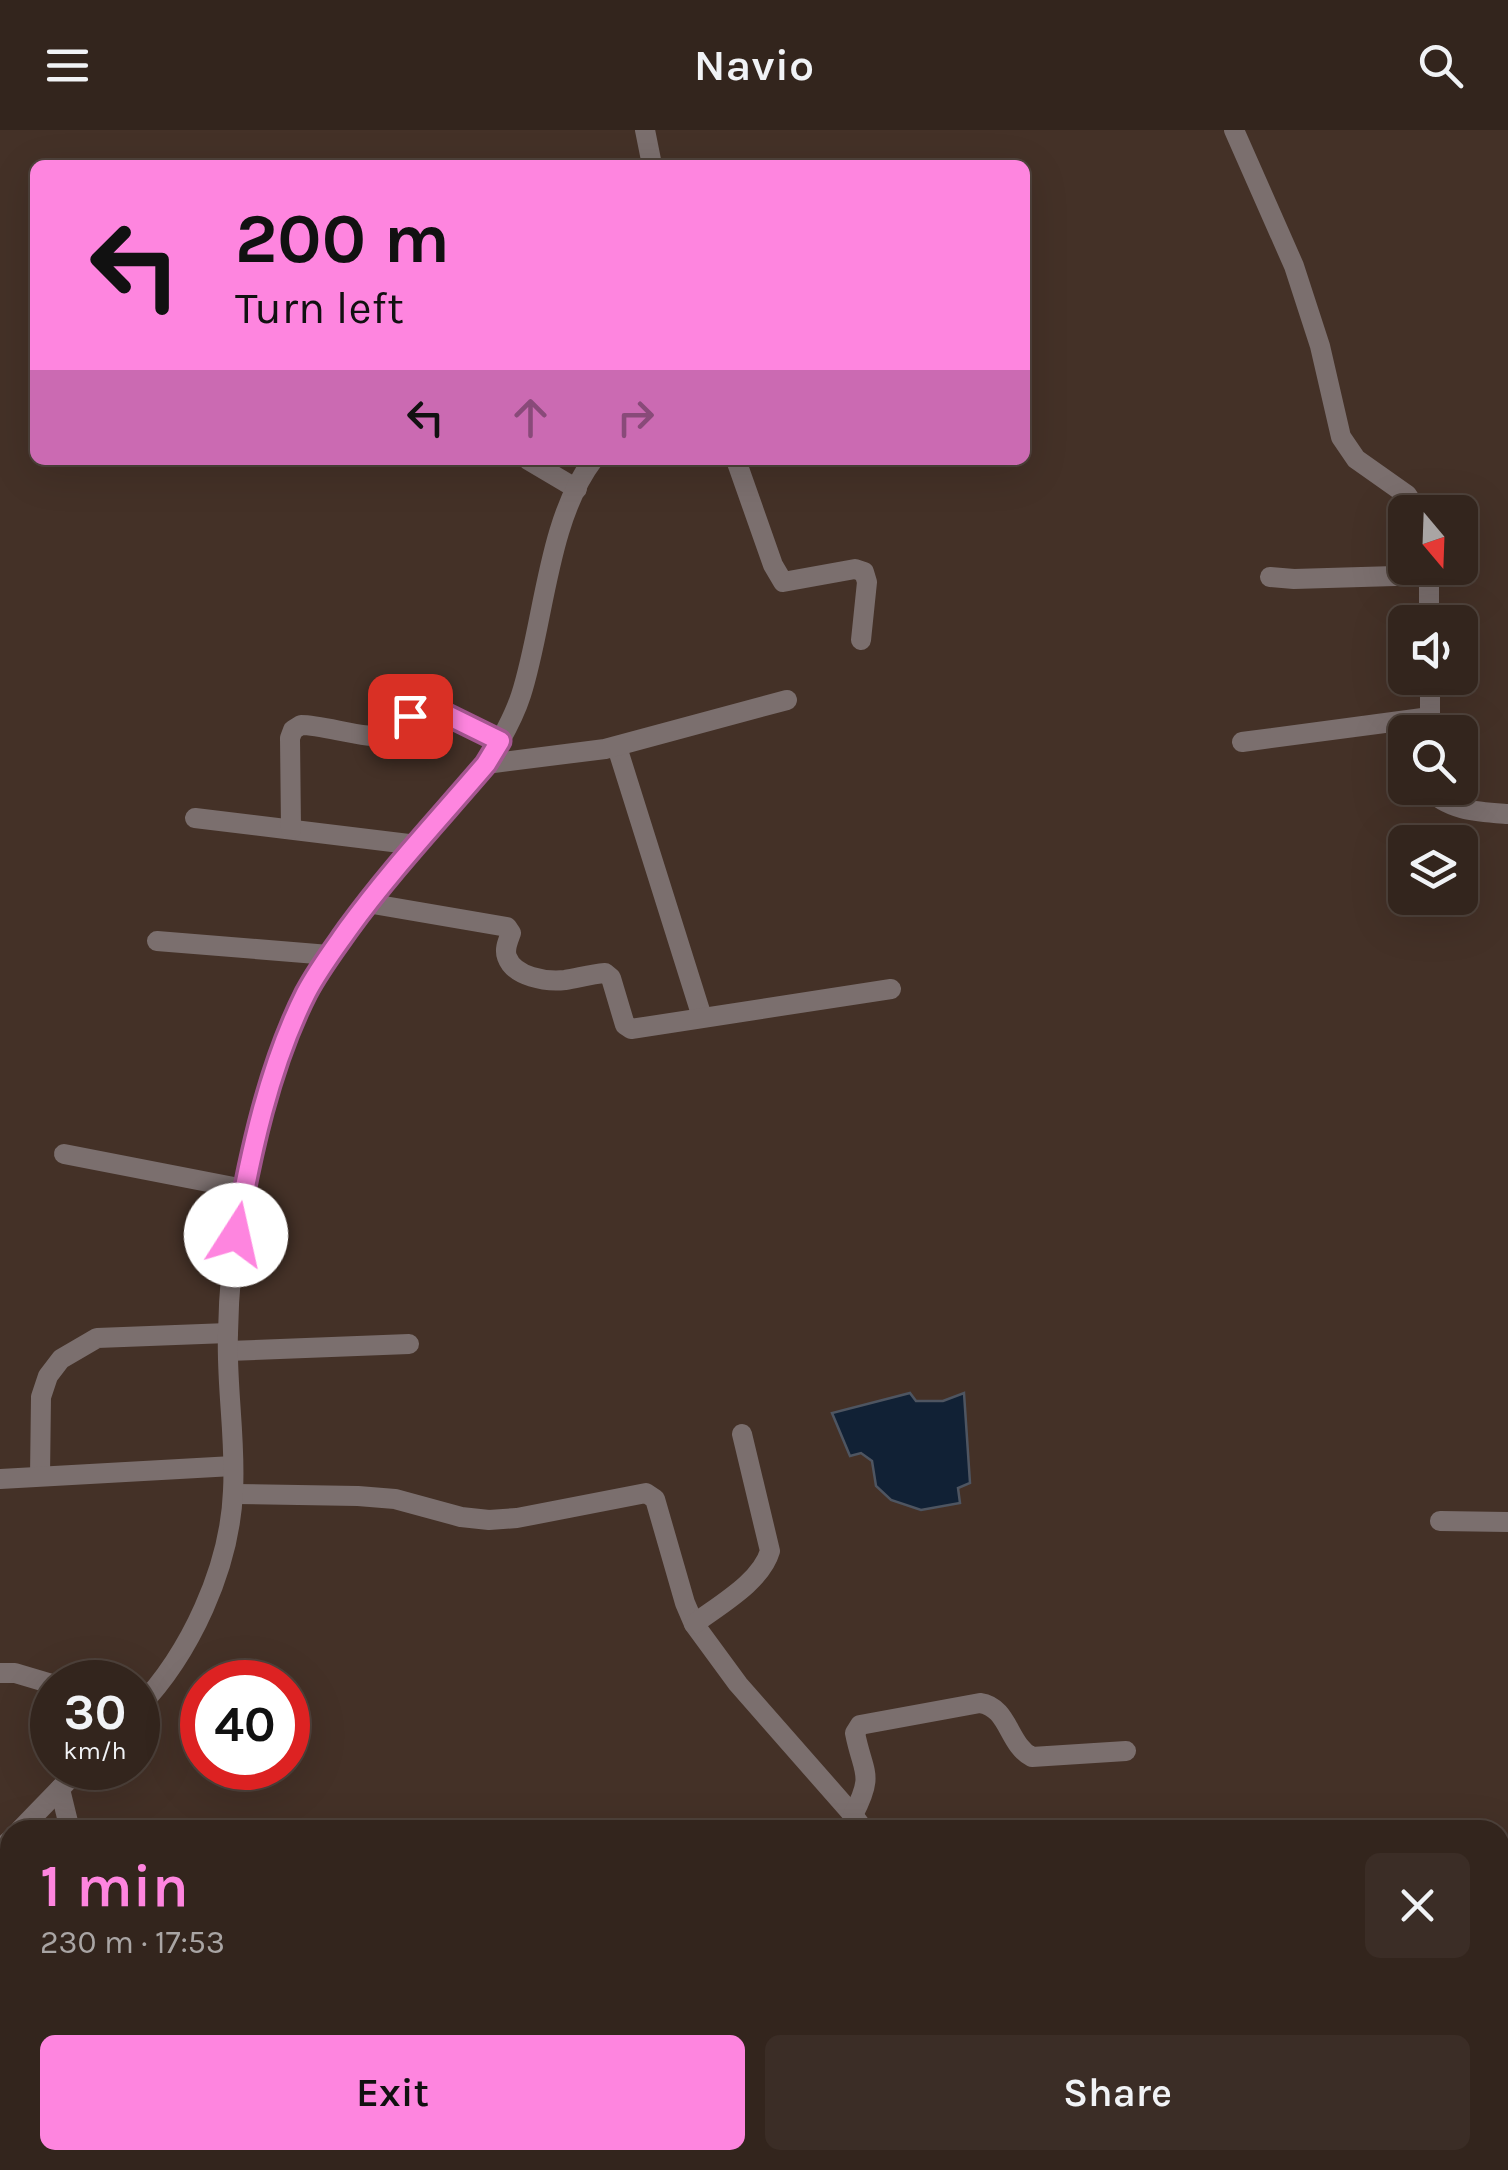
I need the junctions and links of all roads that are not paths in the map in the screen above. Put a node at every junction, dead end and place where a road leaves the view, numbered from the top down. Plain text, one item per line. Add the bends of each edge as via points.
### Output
1 (646, 130) edge
2 (1234, 130) edge
3 (651, 160) edge
4 (536, 465) edge
5 (590, 465) edge
6 (738, 465) edge
7 (577, 490) junction
8 (1407, 495) edge
9 (1388, 573) edge
10 (1270, 577) dead end
11 (861, 640) dead end
12 (787, 700) dead end
13 (1388, 729) edge
14 (500, 741) junction
15 (1242, 742) dead end
16 (617, 747) junction
17 (486, 764) junction
18 (1449, 805) edge
19 (1508, 814) edge
20 (195, 818) dead end
21 (291, 829) junction
22 (417, 844) junction
23 (367, 902) junction
24 (157, 941) dead end
25 (329, 955) junction
26 (891, 989) dead end
27 (702, 1017) junction
28 (64, 1154) dead end
29 (244, 1189) junction
30 (228, 1342) junction
31 (409, 1344) dead end
32 (742, 1434) dead end
33 (233, 1466) junction
34 (40, 1476) junction
35 (0, 1479) edge
36 (234, 1494) junction
37 (1440, 1521) dead end
38 (1508, 1522) edge
39 (694, 1624) junction
40 (0, 1673) edge
41 (30, 1678) edge
42 (160, 1680) edge
43 (1126, 1750) dead end
44 (58, 1790) edge
45 (60, 1790) edge
46 (30, 1820) edge
47 (68, 1820) edge
48 (856, 1820) edge
49 (858, 1820) edge

1 - 3 street
2 - 8 street via 1294,266 1341,437 1356,459
4 - 7 street
5 - 7 street
6 - 11 street via 783,582 864,572
7 - 14 street via 554,555 521,696
9 - 10 street
12 - 16 street
13 - 15 street
14 - 17 street
14 - 21 street via 426,708 393,735 301,725 290,738
16 - 17 street
16 - 27 street
17 - 22 street
18 - 19 street
20 - 21 street
21 - 22 street
22 - 23 street
23 - 25 street
23 - 27 street via 507,927 508,961 543,980 605,973 631,1028
24 - 25 street
25 - 29 street via 286,1039
26 - 27 street
28 - 29 street
29 - 30 street
30 - 31 street
30 - 33 street
30 - 34 street via 96,1338 61,1359 41,1396
32 - 39 street via 770,1551 755,1577
33 - 34 street
33 - 36 street
34 - 35 street
36 - 39 street via 395,1499 489,1520 646,1493 656,1499
36 - 42 street via 203,1614
37 - 38 street
39 - 48 street
40 - 41 street
43 - 49 street via 1032,1758 999,1712 980,1703 860,1726 854,1733 866,1785
44 - 46 street
45 - 47 street

